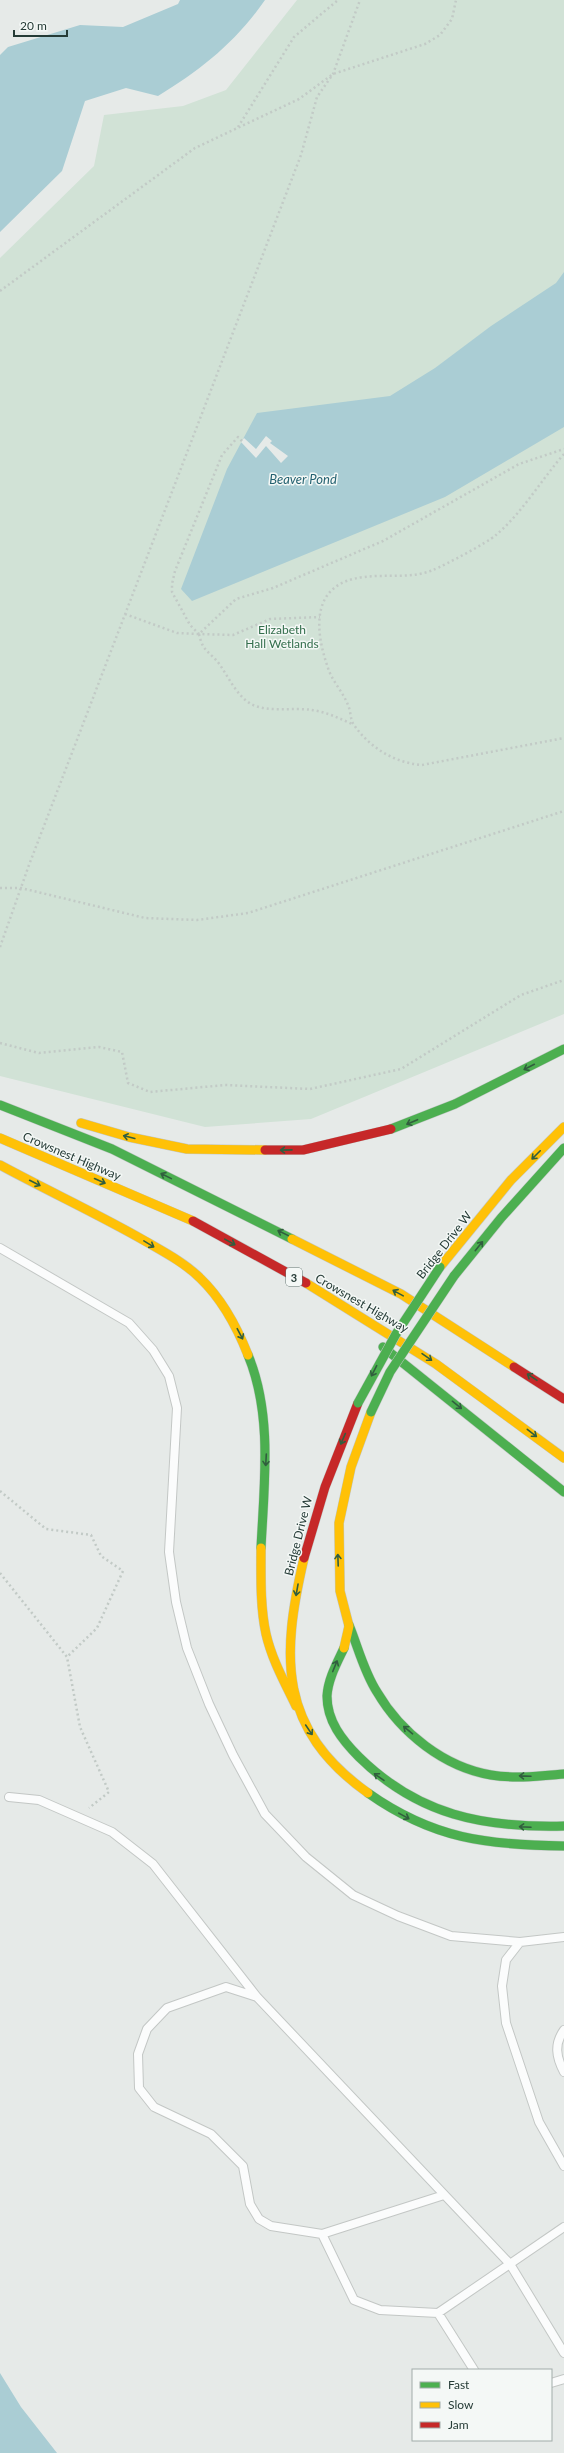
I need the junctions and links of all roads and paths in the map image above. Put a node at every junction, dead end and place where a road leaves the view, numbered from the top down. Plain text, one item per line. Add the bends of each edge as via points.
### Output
1 (338, 0) edge
2 (360, 0) edge
3 (456, 0) edge
4 (333, 74) junction
5 (238, 128) junction
6 (0, 292) edge
7 (242, 441) dead end
8 (564, 449) edge
9 (564, 454) edge
10 (125, 614) junction
11 (320, 618) junction
12 (199, 634) junction
13 (353, 725) junction
14 (564, 738) edge
15 (564, 811) edge
16 (0, 888) edge
17 (21, 888) junction
18 (0, 947) edge
19 (564, 980) edge
20 (0, 1044) edge
21 (564, 1049) edge
22 (0, 1097) edge
23 (0, 1105) edge
24 (37, 1109) dead end
25 (75, 1121) dead end
26 (564, 1127) edge
27 (0, 1138) edge
28 (564, 1148) edge
29 (0, 1165) edge
30 (156, 1206) junction
31 (0, 1248) edge
32 (250, 1264) dead end
33 (378, 1343) dead end
34 (564, 1399) edge
35 (564, 1458) edge
36 (0, 1491) edge
37 (564, 1492) edge
38 (0, 1573) edge
39 (349, 1625) junction
40 (67, 1657) junction
41 (296, 1706) junction
42 (564, 1774) edge
43 (9, 1797) dead end
44 (78, 1817) junction
45 (564, 1826) edge
46 (564, 1846) edge
47 (564, 1937) edge
48 (520, 1942) junction
49 (257, 1997) junction
50 (564, 2030) edge
51 (564, 2072) edge
52 (564, 2166) edge
53 (444, 2195) junction
54 (564, 2227) edge
55 (322, 2234) junction
56 (510, 2264) junction
57 (438, 2313) junction
58 (564, 2353) edge
59 (473, 2369) edge
60 (564, 2379) edge
61 (552, 2383) edge

1 - 5 path via 294,37
2 - 4 path
3 - 4 path via 452,19 440,35 425,44
4 - 5 path via 299,99
4 - 10 path via 317,97 301,155
5 - 6 path via 195,148
7 - 12 path via 238,437 222,455 172,584 172,592 190,625
8 - 12 path via 519,464 384,541 273,588 236,600
9 - 11 path via 523,506 495,536 432,571 398,576 363,577 339,582 324,601
10 - 12 path via 177,633
10 - 17 path
11 - 12 path via 270,619 233,635
11 - 13 path via 320,637 328,669 349,706
12 - 13 path via 202,647 217,660 250,704 258,707 312,710 332,715
13 - 14 path via 388,757 406,764 422,765
15 - 17 path via 248,912 197,920 145,918
16 - 17 path
17 - 18 path
19 - 20 path via 521,996 401,1068 310,1089 225,1086 150,1092 128,1083 122,1052 99,1047 39,1053
21 -> 25 main road via 455,1104 400,1127 303,1150 187,1148 129,1137
22 - 24 main road
34 -> 23 main road, Crowsnest Highway via 401,1294 112,1149
26 -> 41 main road, Bridge Drive W, bridge via 510,1180 440,1267 398,1327 374,1369 329,1471 303,1559 294,1608 291,1647 291,1676
27 -> 30 main road, Crowsnest Highway / 3
39 -> 28 main road, bridge via 341,1601 338,1521 347,1475 371,1412 390,1372 454,1276 506,1212
29 -> 41 main road via 127,1230 165,1254 199,1278 227,1310 247,1347 260,1385 266,1456 260,1540 260,1585 264,1626 278,1669
30 - 32 main road
30 -> 35 main road, Crowsnest Highway / 3 via 209,1230 363,1316 470,1386
31 - 48 lane via 129,1323 153,1350 169,1376 177,1408 169,1552 176,1602 187,1648 209,1704 265,1814 306,1858 353,1895 398,1916 451,1936
33 -> 37 main road
36 - 40 path via 46,1529 91,1535 101,1556 123,1571 97,1628
38 - 40 path
42 -> 39 main road via 491,1775 457,1765 427,1747 400,1723 377,1692
45 -> 39 main road via 529,1828 490,1825 447,1815 410,1799 370,1771 336,1732 328,1707 328,1684 343,1650
40 - 44 path via 80,1727 109,1792
41 -> 46 main road, Bridge Drive W via 326,1754 353,1781 382,1803 418,1824 445,1835 486,1844
43 - 44 lane via 39,1800
44 - 49 lane via 112,1832 154,1864
47 - 48 lane
48 - 52 lane via 506,1960 502,1986 506,2023 539,2122
49 - 53 lane
49 - 55 lane via 226,1987 167,2008 147,2029 140,2048 139,2088 154,2107 211,2134 243,2166 250,2204 259,2219 271,2226
50 - 51 lane via 556,2046 558,2061
53 - 55 lane
53 - 56 lane
54 - 56 lane
55 - 57 lane via 354,2300 380,2310
56 - 57 lane
56 - 58 lane
57 - 59 lane
60 - 61 lane

